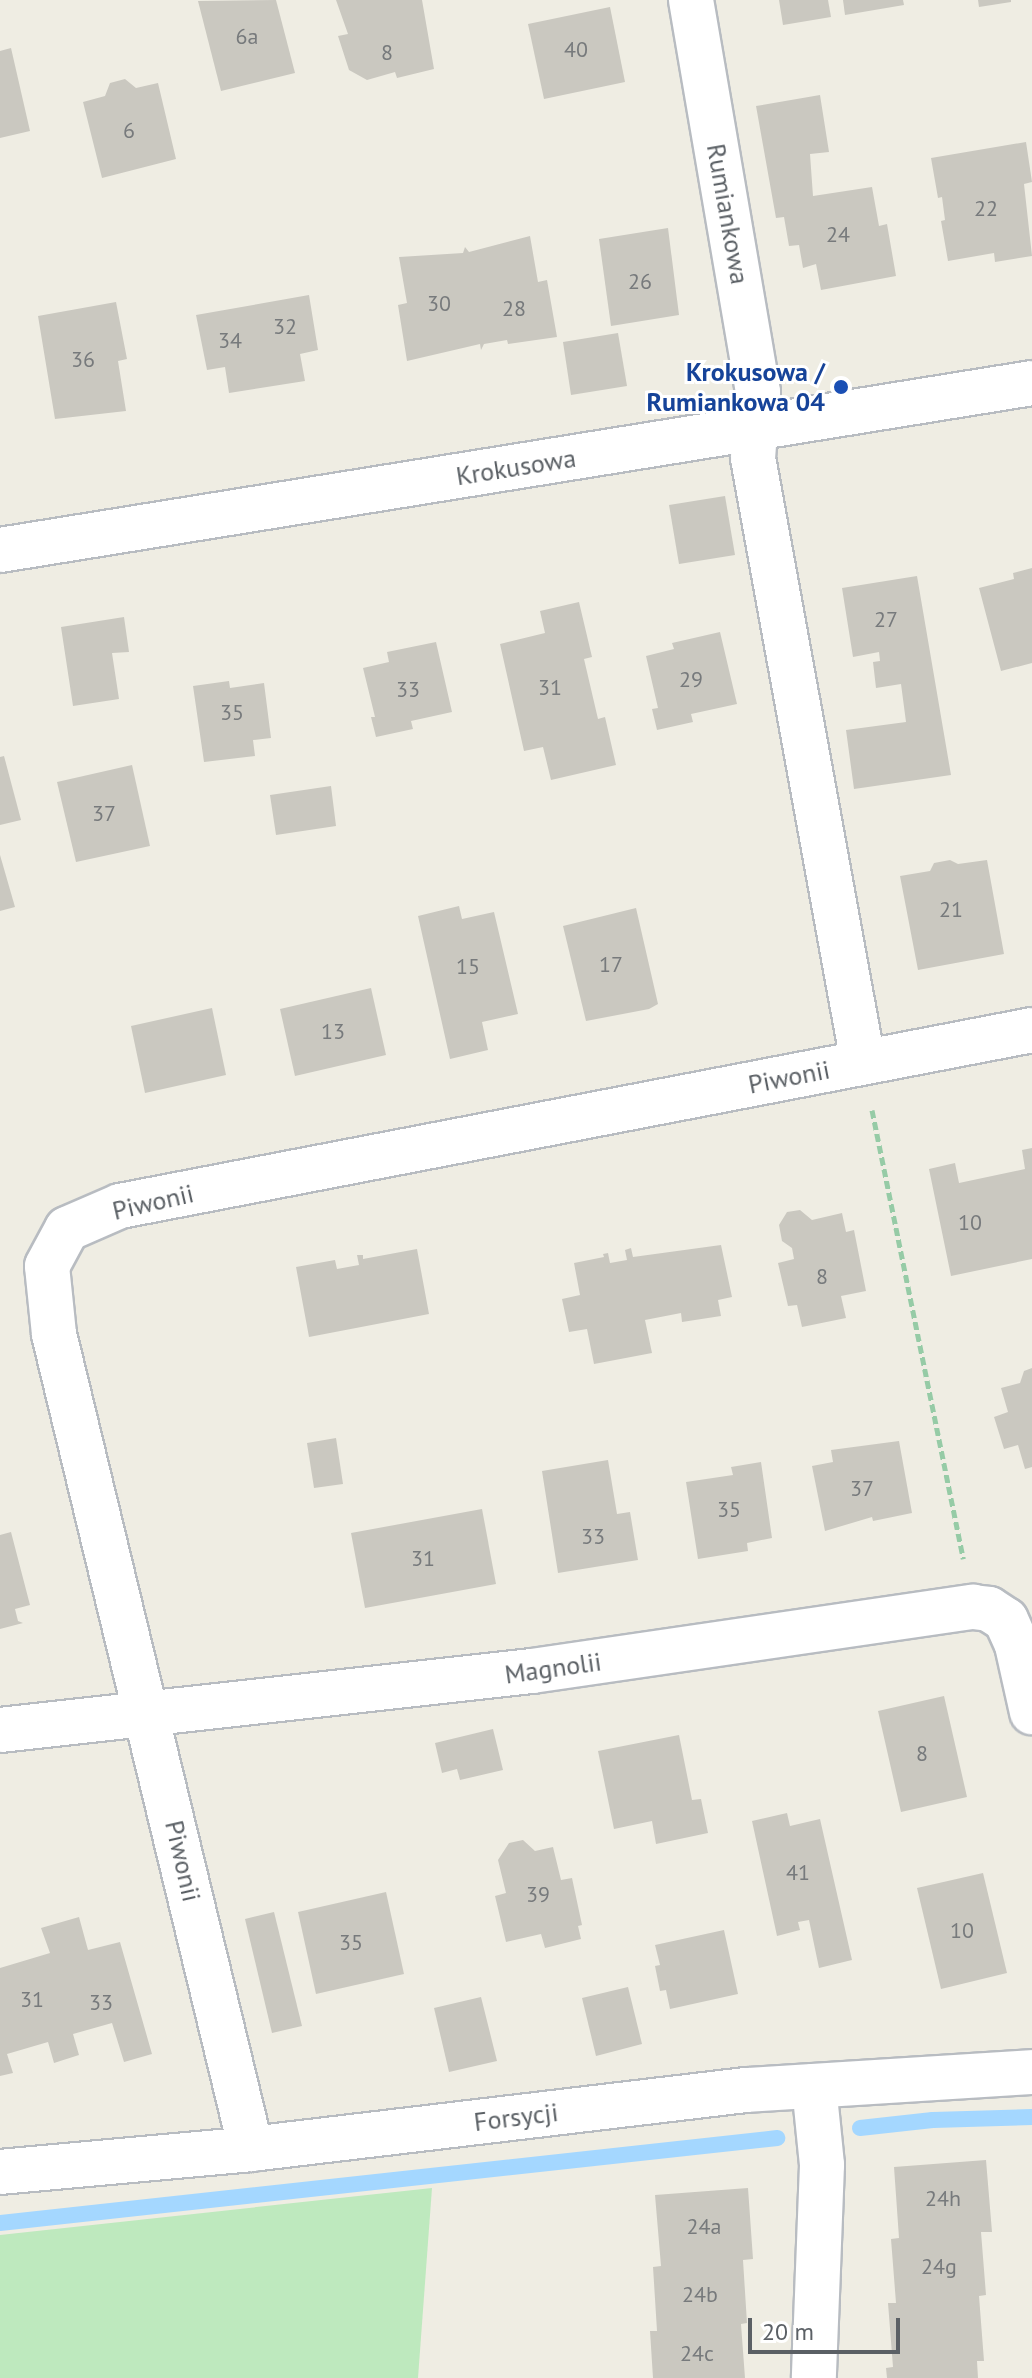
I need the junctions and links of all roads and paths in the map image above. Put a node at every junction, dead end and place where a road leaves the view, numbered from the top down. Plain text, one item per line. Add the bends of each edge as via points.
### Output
1 (691, 0) edge
2 (1032, 383) edge
3 (756, 429) junction
4 (0, 550) edge
5 (1032, 1030) edge
6 (863, 1062) junction
7 (964, 1564) dead end
8 (1032, 1712) edge
9 (149, 1716) junction
10 (0, 1730) edge
11 (1032, 2072) edge
12 (814, 2086) junction
13 (251, 2149) junction
14 (0, 2172) edge
15 (814, 2378) edge

1 - 3 street, Rumiankowa via 758,392
2 - 3 street, Krokusowa
3 - 4 street, Krokusowa
3 - 6 street, Rumiankowa via 753,458
5 - 6 street, Piwonii
6 - 7 path
6 - 9 street, Piwonii via 120,1206 67,1229 47,1266 54,1334
8 - 9 street, Magnolii via 1006,1620 989,1609 973,1607 532,1671
9 - 10 street, Magnolii
9 - 13 street, Piwonii
11 - 12 street, Forsycji
12 - 13 street, Forsycji
12 - 15 street via 822,2165
13 - 14 street, Forsycji

